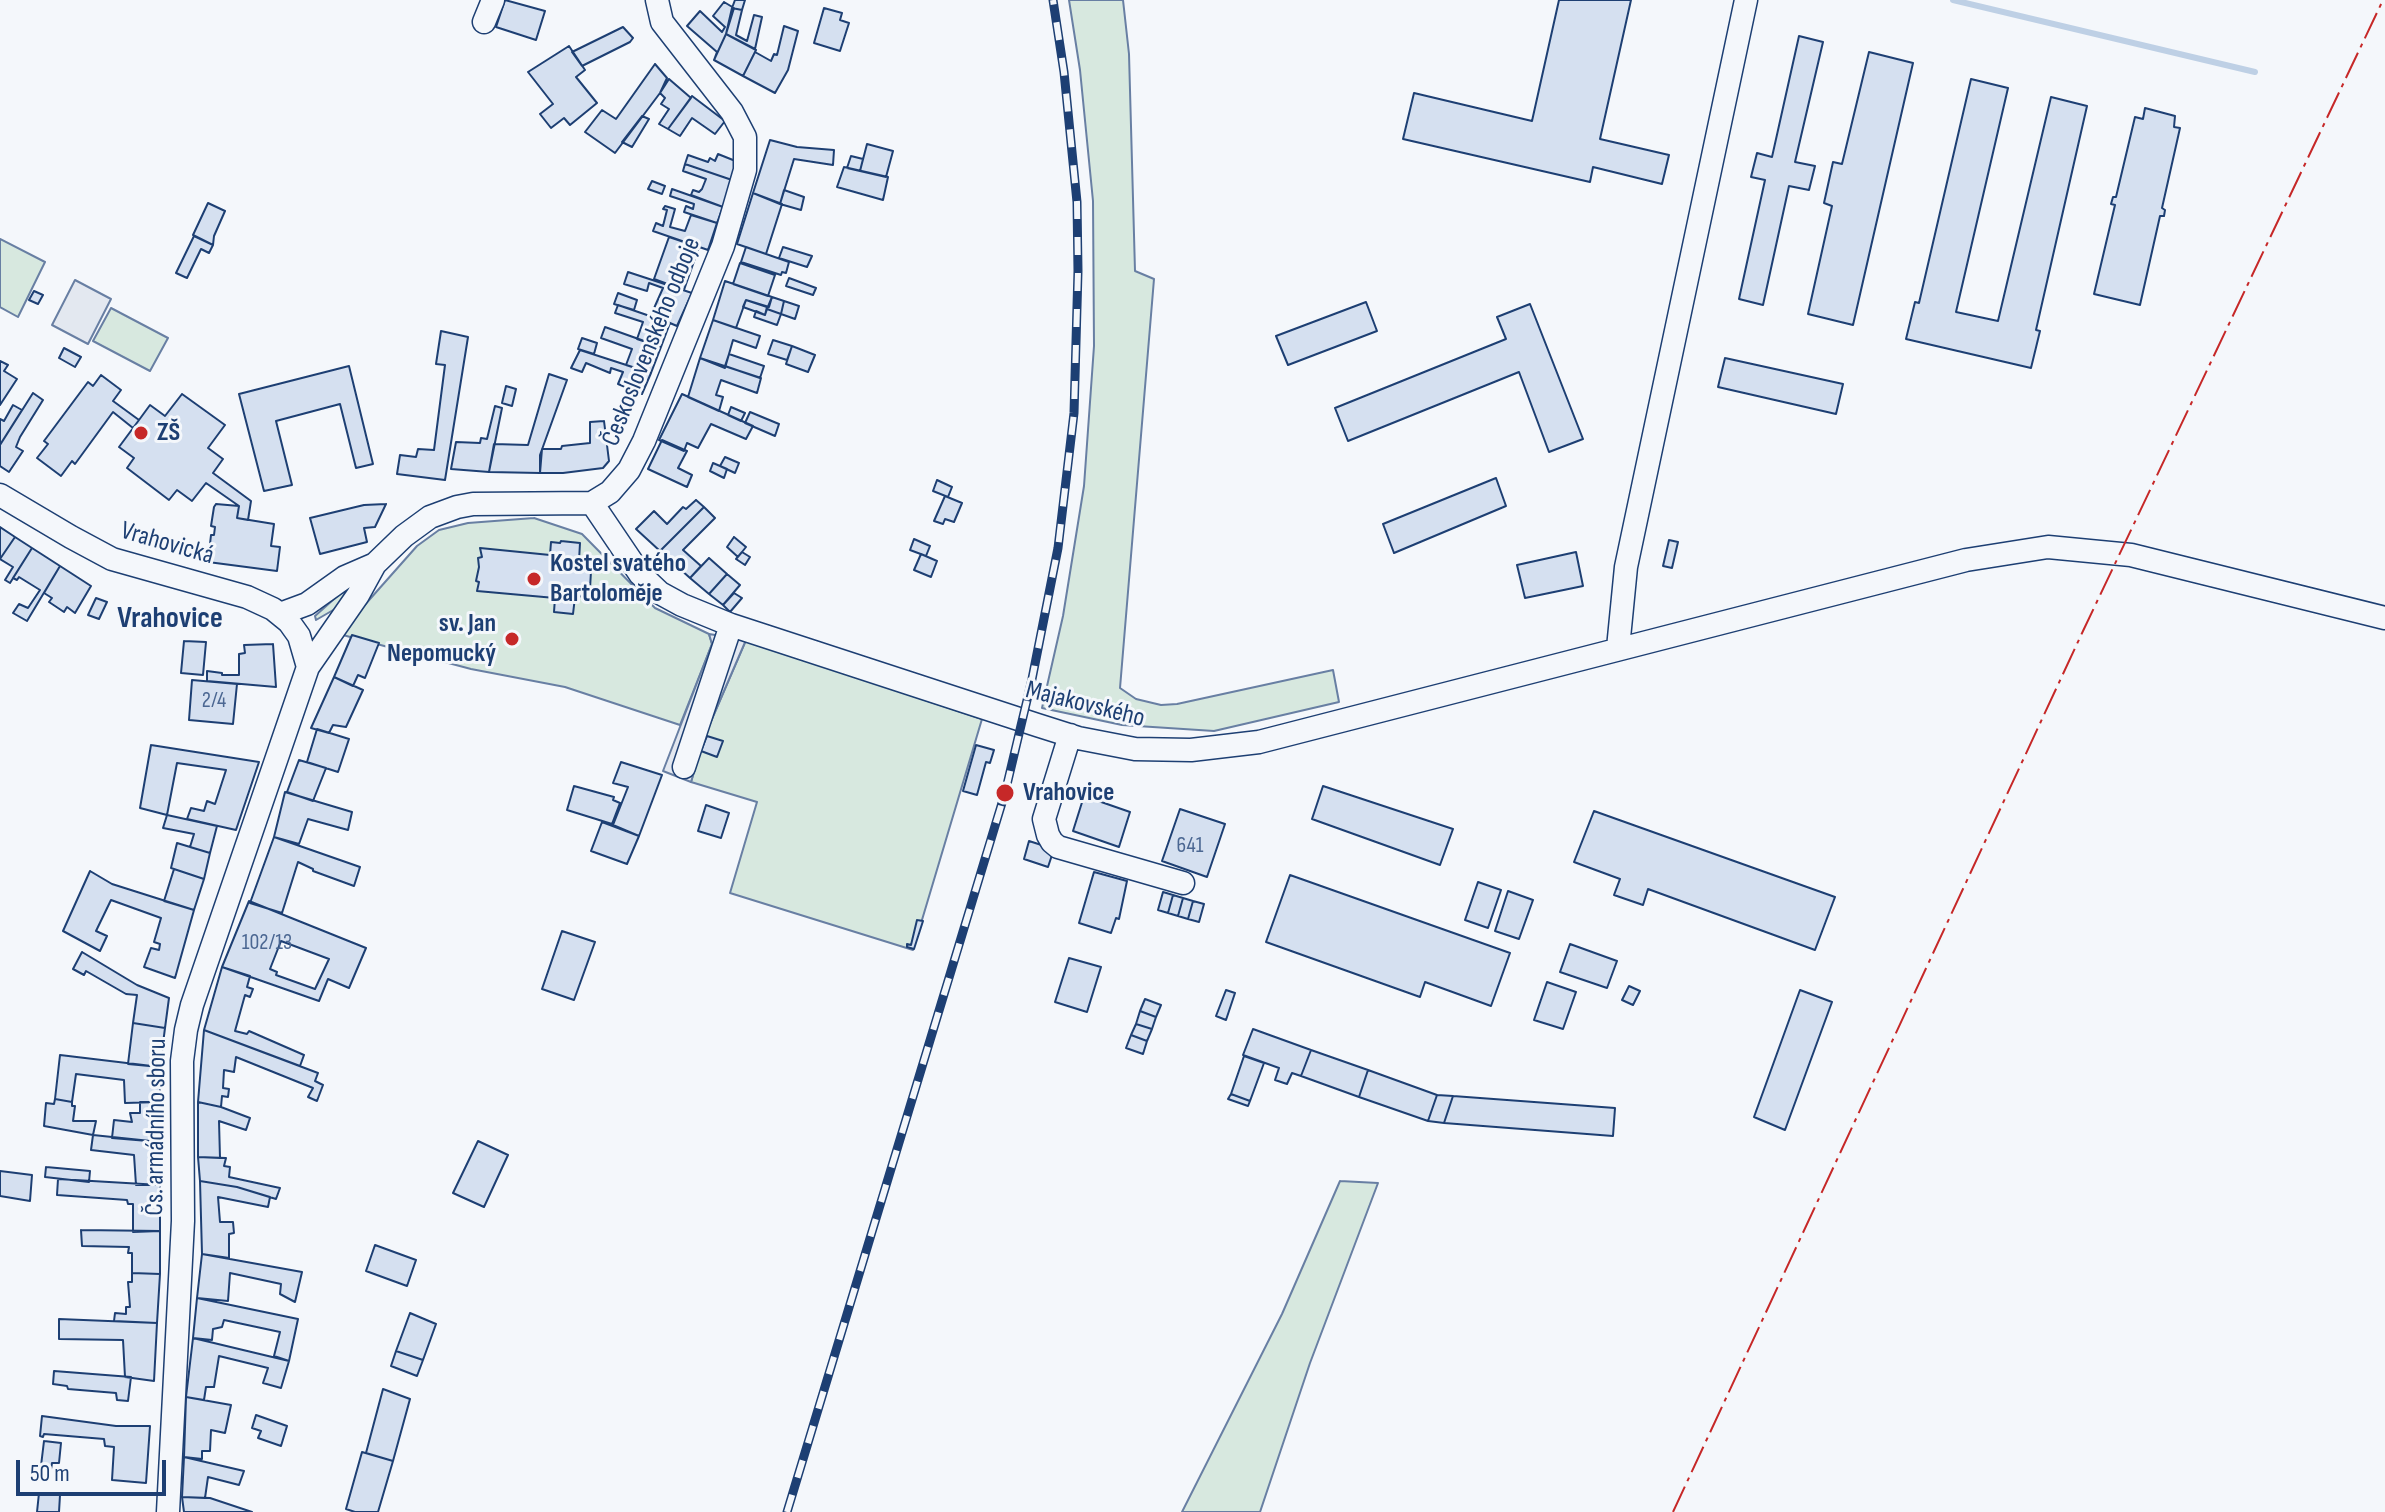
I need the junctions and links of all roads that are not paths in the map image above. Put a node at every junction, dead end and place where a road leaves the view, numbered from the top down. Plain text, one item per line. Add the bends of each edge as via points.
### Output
1 (493, 0) edge
2 (657, 0) edge
3 (1746, 0) edge
4 (484, 22) dead end
5 (0, 495) edge
6 (592, 503) junction
7 (375, 564) junction
8 (280, 614) junction
9 (2385, 618) edge
10 (731, 625) junction
11 (1618, 648) junction
12 (308, 667) junction
13 (1070, 735) junction
14 (684, 767) dead end
15 (1183, 883) dead end
16 (168, 1512) edge

1 - 4 street
2 - 6 street, Československého odboje via 662,22 741,127 745,170 723,246 644,441 620,482
3 - 11 street via 1626,567
5 - 8 street, Vrahovická via 112,559 247,597
6 - 7 street via 457,507 416,525
6 - 10 street, Majakovského via 650,584 682,605
7 - 8 street
7 - 12 street
8 - 12 street, Vrahovická via 299,636
9 - 11 street, Majakovského via 2131,555 2048,547 1966,560
10 - 13 street, Majakovského
10 - 14 street
11 - 13 street, Majakovského via 1259,742 1191,750 1135,749
12 - 16 street, Čs. armádního sboru via 186,1030 183,1221
13 - 15 street via 1044,819 1052,842

